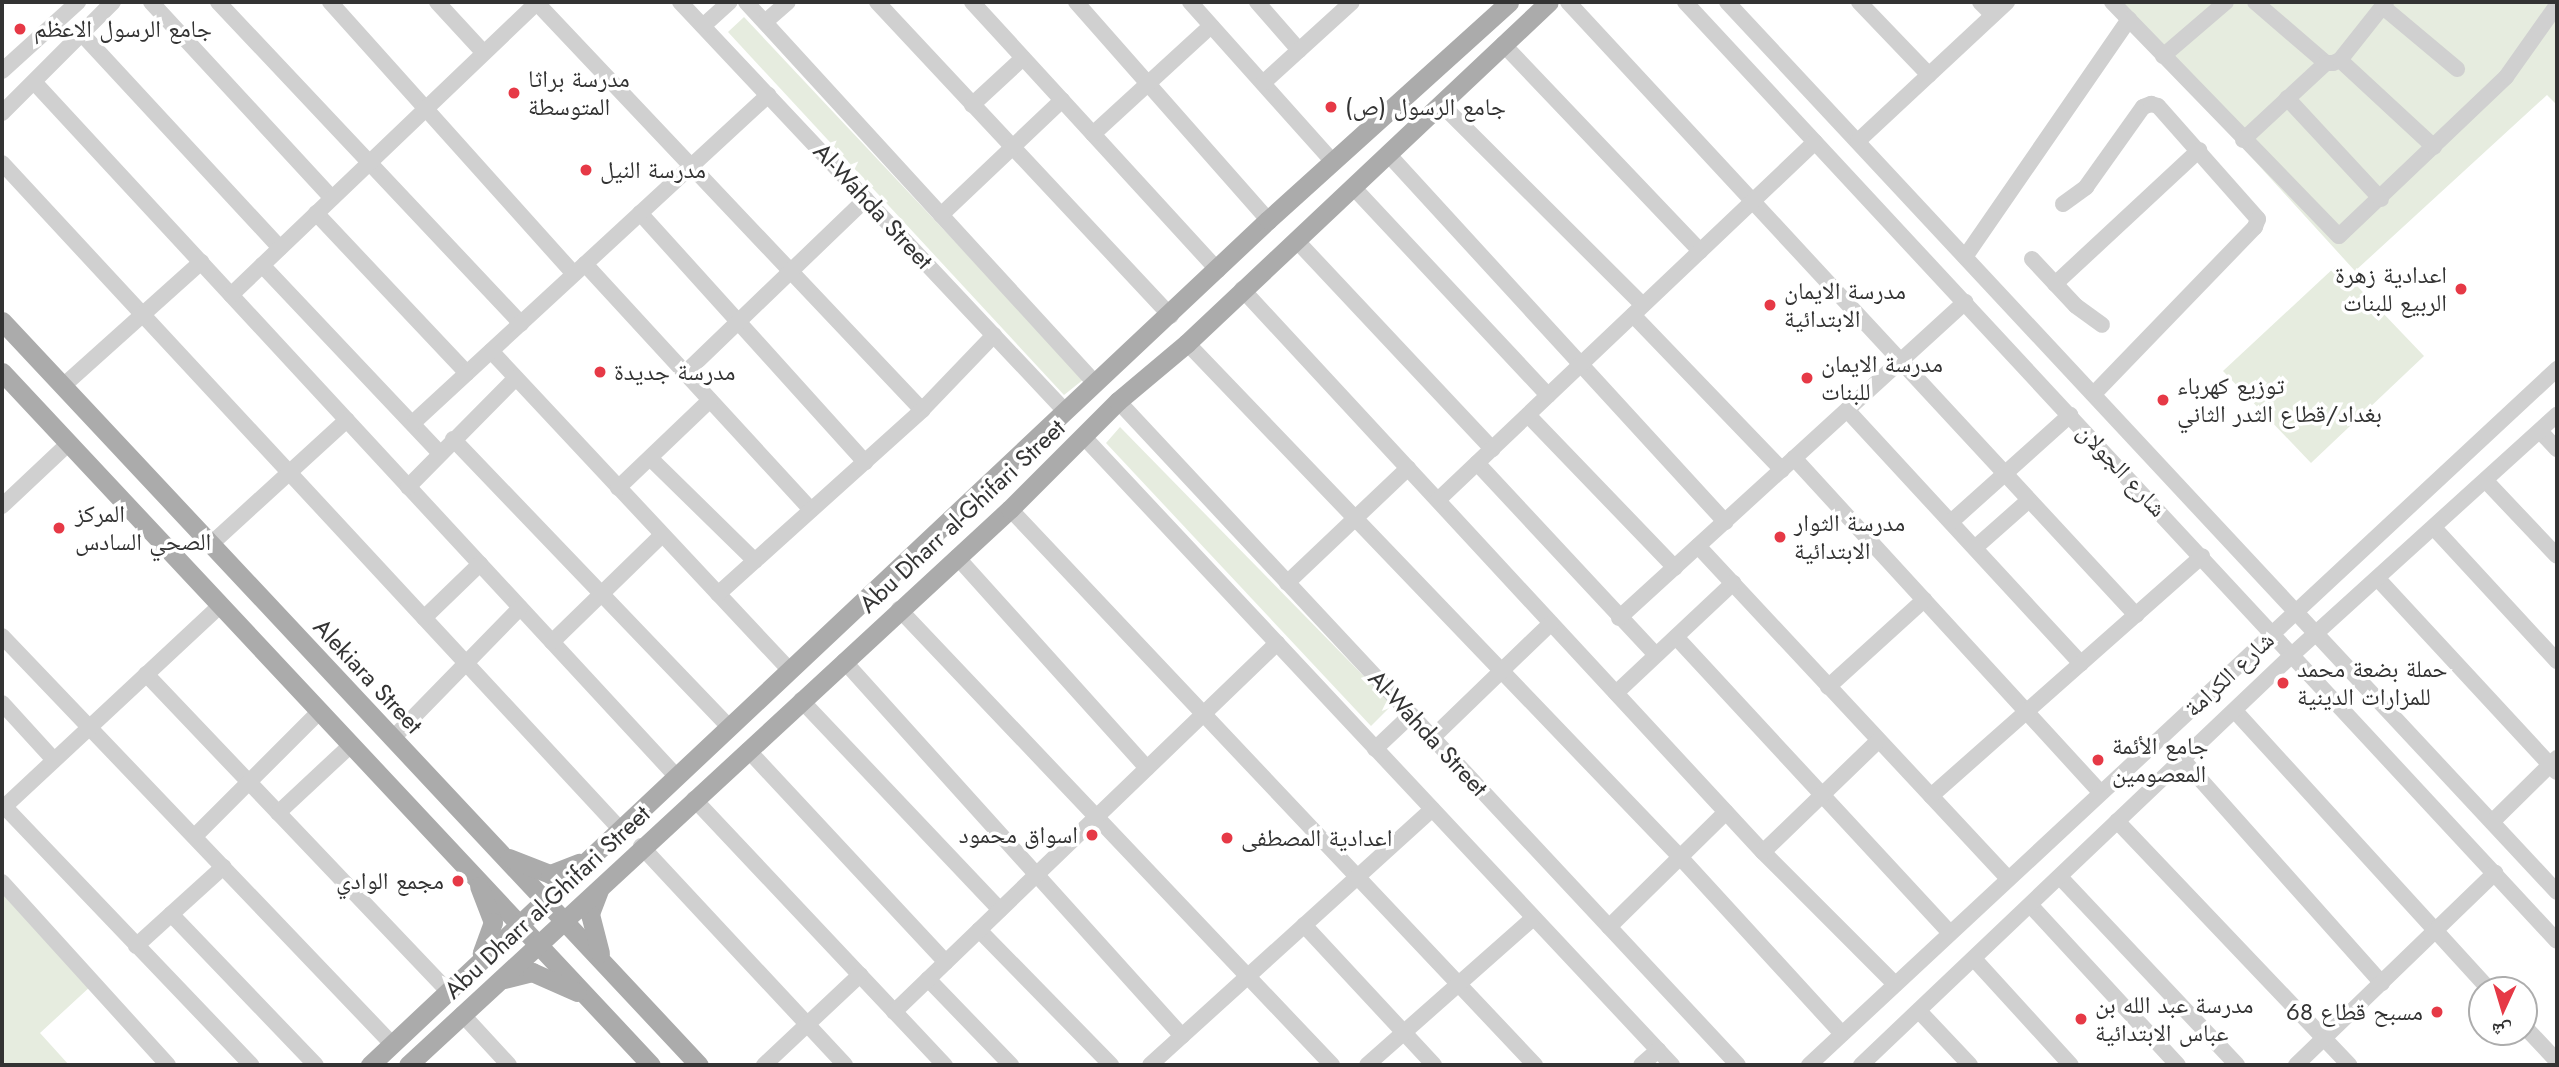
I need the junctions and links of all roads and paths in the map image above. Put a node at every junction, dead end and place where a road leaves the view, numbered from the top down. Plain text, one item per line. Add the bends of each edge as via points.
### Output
1 (113, 2) edge
2 (151, 2) edge
3 (218, 2) edge
4 (330, 2) edge
5 (437, 2) edge
6 (537, 2) edge
7 (680, 2) edge
8 (730, 2) edge
9 (746, 2) edge
10 (788, 2) edge
11 (877, 2) edge
12 (972, 2) edge
13 (1076, 2) edge
14 (1189, 2) edge
15 (1257, 2) edge
16 (1352, 2) edge
17 (1510, 2) edge
18 (1549, 2) edge
19 (1568, 2) edge
20 (1685, 2) edge
21 (1727, 2) edge
22 (1859, 2) edge
23 (1980, 2) edge
24 (2007, 2) edge
25 (2112, 2) edge
26 (2226, 2) edge
27 (2255, 2) edge
28 (2384, 4) edge
29 (67, 5) edge
30 (2557, 5) edge
31 (1993, 15) junction
32 (2129, 19) junction
33 (765, 22) junction
34 (704, 26) junction
35 (1211, 26) junction
36 (81, 33) junction
37 (1503, 44) junction
38 (1298, 50) junction
39 (484, 53) junction
40 (2163, 56) junction
41 (1023, 58) junction
42 (2333, 61) junction
43 (3, 66) edge
44 (2457, 69) dead end
45 (1929, 75) junction
46 (1150, 81) junction
47 (35, 82) junction
48 (1263, 83) junction
49 (768, 95) junction
50 (2287, 98) junction
51 (1062, 100) junction
52 (1441, 104) junction
53 (972, 105) junction
54 (428, 107) junction
55 (2, 113) edge
56 (1093, 134) junction
57 (2243, 140) junction
58 (1858, 141) junction
59 (1815, 142) junction
60 (2434, 147) junction
61 (1012, 148) junction
62 (2199, 150) junction
63 (1389, 155) junction
64 (1333, 162) junction
65 (2, 163) edge
66 (369, 163) junction
67 (691, 166) junction
68 (1354, 188) junction
69 (1294, 197) junction
70 (332, 198) junction
71 (2381, 198) junction
72 (866, 199) junction
73 (1753, 200) junction
74 (2063, 204) dead end
75 (316, 213) junction
76 (640, 213) junction
77 (941, 215) junction
78 (1268, 220) junction
79 (1317, 221) junction
80 (1296, 240) junction
81 (281, 248) junction
82 (1700, 251) junction
83 (1965, 257) junction
84 (2032, 259) dead end
85 (201, 262) junction
86 (262, 265) junction
87 (579, 269) junction
88 (1218, 270) junction
89 (792, 272) junction
90 (2055, 284) junction
91 (1242, 289) junction
92 (231, 295) junction
93 (1965, 302) junction
94 (1638, 310) junction
95 (143, 315) junction
96 (1171, 316) junction
97 (2, 321) edge
98 (738, 321) junction
99 (521, 324) junction
100 (2102, 325) dead end
101 (994, 335) junction
102 (1187, 343) junction
103 (491, 351) junction
104 (1903, 359) junction
105 (1582, 363) junction
106 (2557, 369) edge
107 (2, 372) edge
108 (467, 373) junction
109 (685, 373) junction
110 (516, 378) junction
111 (1095, 383) junction
112 (63, 386) junction
113 (2094, 394) junction
114 (1548, 396) junction
115 (710, 400) junction
116 (1118, 401) junction
117 (922, 410) junction
118 (1847, 410) junction
119 (1065, 411) junction
120 (1528, 415) junction
121 (2070, 415) junction
122 (2557, 415) edge
123 (347, 420) junction
124 (415, 421) junction
125 (102, 428) junction
126 (2540, 431) junction
127 (1083, 436) junction
128 (453, 439) junction
129 (72, 448) junction
130 (1492, 449) junction
131 (2557, 449) edge
132 (123, 451) junction
133 (440, 453) junction
134 (650, 457) junction
135 (1794, 458) junction
136 (865, 462) junction
137 (1477, 463) junction
138 (1409, 468) junction
139 (1782, 470) junction
140 (96, 472) junction
141 (2006, 473) junction
142 (288, 474) junction
143 (2486, 481) junction
144 (408, 486) junction
145 (618, 488) junction
146 (1438, 500) junction
147 (2029, 500) junction
148 (2, 506) edge
149 (1010, 509) junction
150 (811, 510) junction
151 (1355, 519) junction
152 (1952, 521) junction
153 (1725, 522) junction
154 (2435, 528) junction
155 (662, 535) junction
156 (211, 544) junction
157 (1699, 546) junction
158 (1977, 546) junction
159 (957, 556) junction
160 (2202, 556) junction
161 (2557, 556) edge
162 (755, 561) junction
163 (480, 565) junction
164 (1675, 568) junction
165 (2378, 579) junction
166 (1287, 583) junction
167 (1733, 583) junction
168 (602, 593) junction
169 (718, 594) junction
170 (1924, 600) junction
171 (220, 605) junction
172 (520, 607) junction
173 (899, 609) junction
174 (2297, 611) junction
175 (2136, 615) junction
176 (424, 618) junction
177 (1619, 618) junction
178 (1551, 623) junction
179 (2273, 633) junction
180 (2317, 633) junction
181 (2, 636) edge
182 (1676, 637) junction
183 (552, 642) junction
184 (1277, 643) junction
185 (2293, 654) junction
186 (1656, 655) junction
187 (844, 661) junction
188 (2557, 661) edge
189 (466, 662) junction
190 (2081, 664) junction
191 (790, 671) junction
192 (1501, 671) junction
193 (146, 674) junction
194 (1828, 687) junction
195 (1616, 693) junction
196 (801, 700) junction
197 (2, 703) edge
198 (755, 704) junction
199 (320, 711) junction
200 (2235, 711) junction
201 (2026, 712) junction
202 (1203, 714) junction
203 (1411, 715) junction
204 (774, 725) junction
205 (730, 727) junction
206 (87, 730) junction
207 (393, 738) junction
208 (1432, 738) junction
209 (1877, 742) junction
210 (351, 745) junction
211 (1375, 749) junction
212 (748, 750) junction
213 (54, 760) junction
214 (2183, 760) junction
215 (2555, 765) edge
216 (1147, 768) junction
217 (676, 776) junction
218 (248, 781) junction
219 (2100, 792) junction
220 (1820, 794) junction
221 (1931, 796) junction
222 (694, 799) junction
223 (3, 807) edge
224 (1432, 809) junction
225 (1726, 812) junction
226 (278, 813) junction
227 (1096, 817) junction
228 (2117, 821) junction
229 (2492, 822) junction
230 (619, 828) junction
231 (196, 835) junction
232 (641, 846) junction
233 (1763, 852) junction
234 (501, 854) junction
235 (589, 858) junction
236 (1680, 858) junction
237 (223, 867) junction
238 (2495, 873) junction
239 (1037, 874) junction
240 (1357, 877) junction
241 (2060, 877) junction
242 (477, 878) junction
243 (2008, 879) junction
244 (605, 881) junction
245 (2, 882) edge
246 (2557, 892) edge
247 (545, 901) junction
248 (2032, 906) junction
249 (1000, 910) junction
250 (171, 914) junction
251 (1534, 918) junction
252 (563, 920) junction
253 (519, 924) junction
254 (1304, 925) junction
255 (1609, 927) junction
256 (979, 930) junction
257 (2435, 931) junction
258 (1950, 933) junction
259 (2557, 941) edge
260 (538, 944) junction
261 (136, 946) junction
262 (1975, 960) junction
263 (946, 962) junction
264 (475, 965) junction
265 (607, 967) junction
266 (860, 975) junction
267 (1248, 976) junction
268 (2477, 976) edge
269 (928, 979) junction
270 (497, 982) junction
271 (2382, 983) junction
272 (1458, 984) junction
273 (1895, 984) junction
274 (447, 990) junction
275 (587, 997) junction
276 (1919, 1011) junction
277 (894, 1012) junction
278 (463, 1014) junction
279 (809, 1027) junction
280 (1404, 1032) junction
281 (1842, 1034) junction
282 (1182, 1036) junction
283 (2323, 1039) junction
284 (2538, 1041) edge
285 (392, 1044) junction
286 (1658, 1050) junction
287 (2557, 1061) edge
288 (413, 1063) edge
289 (1868, 1063) edge
290 (168, 1065) edge
291 (251, 1065) edge
292 (316, 1065) edge
293 (370, 1065) edge
294 (509, 1065) edge
295 (651, 1065) edge
296 (699, 1065) edge
297 (764, 1065) edge
298 (845, 1065) edge
299 (945, 1065) edge
300 (1011, 1065) edge
301 (1111, 1065) edge
302 (1150, 1065) edge
303 (1332, 1065) edge
304 (1367, 1065) edge
305 (1434, 1065) edge
306 (1535, 1065) edge
307 (1641, 1065) edge
308 (1672, 1065) edge
309 (1738, 1065) edge
310 (1809, 1065) edge
311 (1970, 1065) edge
312 (2071, 1065) edge
313 (2178, 1065) edge
314 (2237, 1065) edge
315 (2296, 1065) edge
316 (2349, 1065) edge

1 - 36 street
2 - 70 street
3 - 66 street
4 - 54 street
5 - 39 street
6 - 39 street
6 - 67 street
7 - 34 street, Al-Wahda Street
8 - 34 street
9 - 33 street, Al-Wahda Street
10 - 33 street
11 - 53 street
12 - 41 street
13 - 46 street
14 - 35 street
15 - 38 street
16 - 38 street
17 - 64 main road, Abu Dharr al-Ghifari Street
18 - 37 main road, Abu Dharr al-Ghifari Street
19 - 73 street
20 - 59 street, شارع الجولان
21 - 58 street, شارع الجولان
22 - 45 street
23 - 31 street
24 - 31 street
25 - 32 street
26 - 40 street
27 - 42 street
28 - 42 street
28 - 44 street
29 - 43 street
30 - 60 street via 2506,77
31 - 45 street
32 - 40 street
32 - 83 street
33 - 77 street, Al-Wahda Street
34 - 49 street, Al-Wahda Street
35 - 46 street
35 - 48 street
36 - 47 street
36 - 81 street
37 - 52 main road, Abu Dharr al-Ghifari Street
37 - 82 street
38 - 48 street
39 - 54 street
40 - 57 street
41 - 51 street
41 - 53 street
42 - 50 street
42 - 60 street
45 - 58 street
46 - 56 street
46 - 78 street
47 - 55 street
47 - 85 street
48 - 64 street
49 - 67 street
49 - 72 street, Al-Wahda Street
50 - 57 street
50 - 71 street
51 - 56 street
51 - 61 street
52 - 63 main road, Abu Dharr al-Ghifari Street
52 - 94 street
53 - 61 street
54 - 66 street
54 - 87 street
56 - 88 street
57 - 71 street via 2332,234 2346,233
58 - 83 street, شارع الجولان
59 - 73 street
59 - 93 street, شارع الجولان
60 - 71 street
61 - 77 street
61 - 96 street
62 - 74 street via 2151,104 2143,107 2086,187
62 - 90 street
62 - 113 street via 2257,212 2255,227
63 - 68 main road, Abu Dharr al-Ghifari Street
63 - 105 street
64 - 69 main road, Abu Dharr al-Ghifari Street
65 - 95 street
66 - 70 street
66 - 99 street
67 - 76 street
67 - 89 street
68 - 79 main road, Abu Dharr al-Ghifari Street
68 - 114 street
69 - 78 main road, Abu Dharr al-Ghifari Street
69 - 79 main road
70 - 75 street
72 - 89 street
72 - 101 street, Al-Wahda Street
73 - 82 street
73 - 104 street
75 - 81 street
75 - 108 street
76 - 87 street
76 - 98 street
77 - 111 street, Al-Wahda Street
78 - 88 main road, Abu Dharr al-Ghifari Street
79 - 80 main road, Abu Dharr al-Ghifari Street
80 - 91 main road, Abu Dharr al-Ghifari Street
80 - 130 street
81 - 86 street
82 - 94 street
83 - 113 street, شارع الجولان
84 - 90 street
85 - 92 street
85 - 95 street
86 - 92 street
86 - 124 street
87 - 99 street
87 - 109 street
88 - 96 main road, Abu Dharr al-Ghifari Street
89 - 98 street
89 - 117 street
90 - 100 street
91 - 102 main road, Abu Dharr al-Ghifari Street
91 - 138 street
92 - 123 street
93 - 104 street
93 - 121 street, شارع الجولان
94 - 105 street
94 - 139 street
95 - 112 street
95 - 142 street
96 - 111 main road, Abu Dharr al-Ghifari Street
97 - 112 main road, Alekiara Street
98 - 109 street
98 - 136 street
99 - 103 street
101 - 117 street
101 - 119 street, Al-Wahda Street
102 - 116 main road, Abu Dharr al-Ghifari Street
102 - 151 street
103 - 108 street
103 - 110 street
104 - 118 street
104 - 141 street
105 - 114 street
105 - 153 street
106 - 174 street, شارع الكرامة
107 - 129 main road
108 - 124 street
109 - 115 street
110 - 128 street
110 - 145 street
111 - 119 main road, Abu Dharr al-Ghifari Street
112 - 125 main road, Alekiara Street
113 - 174 street, شارع الجولان
114 - 120 street
115 - 134 street
115 - 150 street
116 - 127 main road, Abu Dharr al-Ghifari Street
116 - 166 street, Al-Wahda Street
117 - 136 street
118 - 135 street
118 - 152 street
119 - 191 main road, Abu Dharr al-Ghifari Street
120 - 130 street
120 - 164 street
121 - 141 street
121 - 160 street, شارع الجولان
122 - 126 street, شارع الكرامة
123 - 142 street
123 - 144 street
124 - 133 street
125 - 129 main road via 94,445
125 - 132 main road, Alekiara Street
126 - 131 street
126 - 143 street, شارع الكرامة
127 - 149 main road, Abu Dharr al-Ghifari Street
127 - 184 street, Al-Wahda Street
128 - 133 street
128 - 168 street
129 - 140 main road
129 - 148 street
130 - 137 street
132 - 140 main road via 107,454
132 - 156 main road, Alekiara Street
133 - 144 street
134 - 145 street
134 - 162 street
135 - 139 street
135 - 170 street
136 - 150 street
137 - 146 street
137 - 177 street
138 - 146 street
138 - 151 street
139 - 153 street
140 - 171 main road
141 - 147 street
141 - 152 street
142 - 156 street
142 - 176 street
143 - 154 street, شارع الكرامة
143 - 161 street
144 - 163 street
145 - 155 street
146 - 178 street
147 - 158 street
147 - 175 street
149 - 159 main road, Abu Dharr al-Ghifari Street
149 - 202 street
150 - 162 street
151 - 166 street
151 - 192 street
152 - 158 street
153 - 157 street
154 - 165 street, شارع الكرامة
154 - 188 street
155 - 168 street
155 - 169 street
156 - 207 main road, Alekiara Street
157 - 164 street
157 - 167 street
158 - 190 street
159 - 173 main road, Abu Dharr al-Ghifari Street
159 - 216 street
160 - 175 street
160 - 179 street, شارع الجولان
162 - 169 street
163 - 172 street
163 - 176 street
164 - 177 street
165 - 180 street, شارع الكرامة
165 - 215 street
166 - 203 street, Al-Wahda Street
167 - 182 street
167 - 194 street
168 - 183 street
168 - 205 street
169 - 191 street
170 - 194 street
170 - 201 street
171 - 193 street
171 - 199 main road
172 - 183 street
172 - 189 street
173 - 187 main road, Abu Dharr al-Ghifari Street
173 - 227 street
174 - 179 street, شارع الكرامة
174 - 180 street, شارع الجولان
175 - 190 street
176 - 189 street
177 - 186 street
178 - 192 street
178 - 195 street
179 - 185 street, شارع الجولان
179 - 219 street, شارع الكرامة
180 - 185 street, شارع الكرامة
180 - 229 street, شارع الجولان
181 - 206 street
182 - 186 street
182 - 220 street
183 - 217 street
184 - 202 street
184 - 211 street, Al-Wahda Street
185 - 200 street, شارع الكرامة
185 - 238 street, شارع الجولان
186 - 195 street
187 - 196 main road, Abu Dharr al-Ghifari Street
187 - 239 street
189 - 207 street
189 - 230 street
190 - 201 street
191 - 198 main road, Abu Dharr al-Ghifari Street
192 - 208 street
192 - 236 street
193 - 206 street
193 - 218 street
194 - 209 street
195 - 225 street
196 - 204 main road, Abu Dharr al-Ghifari Street
196 - 249 street
197 - 213 street
198 - 204 main road
198 - 205 main road, Abu Dharr al-Ghifari Street
199 - 210 main road
199 - 218 street
200 - 214 street, شارع الكرامة
200 - 257 street
201 - 219 street
201 - 221 street
202 - 216 street
202 - 240 street
203 - 208 street, Al-Wahda Street
203 - 211 street
204 - 212 main road, Abu Dharr al-Ghifari Street
205 - 217 main road, Abu Dharr al-Ghifari Street
206 - 213 street
206 - 231 street
207 - 234 main road, Alekiara Street
208 - 255 street, Al-Wahda Street
209 - 220 street
209 - 221 street
210 - 226 street
210 - 242 main road
211 - 224 street, Al-Wahda Street
212 - 222 main road, Abu Dharr al-Ghifari Street
212 - 263 street
213 - 223 street
214 - 228 street, شارع الكرامة
214 - 271 street
215 - 229 street
216 - 227 street
217 - 230 main road, Abu Dharr al-Ghifari Street
218 - 226 street
218 - 231 street
219 - 243 street, شارع الكرامة
220 - 233 street
220 - 258 street
221 - 243 street
222 - 232 main road, Abu Dharr al-Ghifari Street
222 - 266 street
223 - 261 street
224 - 240 street
224 - 251 street, Al-Wahda Street
225 - 233 street
225 - 236 street
226 - 274 street
227 - 239 street
227 - 267 street
228 - 241 street, شارع الكرامة
228 - 283 street
229 - 246 street, شارع الجولان
230 - 235 main road, Abu Dharr al-Ghifari Street
231 - 237 street
232 - 244 main road, Abu Dharr al-Ghifari Street
232 - 279 street
233 - 273 street
234 - 235 main road via 551,874
234 - 247 main road, Alekiara Street
235 - 247 main road, Abu Dharr al-Ghifari Street
236 - 255 street
236 - 281 street
237 - 250 street
237 - 285 street
238 - 257 street
238 - 259 street, شارع الجولان
239 - 249 street
239 - 282 street
240 - 254 street
240 - 272 street
241 - 248 street, شارع الكرامة
241 - 314 street
242 - 253 main road
242 - 264 main road via 493,922
243 - 258 street, شارع الكرامة
244 - 252 main road, Abu Dharr al-Ghifari Street
244 - 265 main road via 590,914
245 - 290 street
247 - 252 main road, Alekiara Street
247 - 253 main road, Abu Dharr al-Ghifari Street
248 - 262 street, شارع الكرامة
248 - 313 street
249 - 256 street
250 - 261 street
250 - 292 street
251 - 272 street
251 - 286 street, Al-Wahda Street
252 - 260 main road, Abu Dharr al-Ghifari Street
252 - 265 main road, Alekiara Street
253 - 260 main road
253 - 264 main road, Abu Dharr al-Ghifari Street
254 - 267 street
254 - 280 street
255 - 309 street, Al-Wahda Street
256 - 263 street
256 - 301 street
257 - 268 street
257 - 271 street
258 - 273 street, شارع الكرامة
260 - 270 main road, Abu Dharr al-Ghifari Street
260 - 275 main road
261 - 291 street
262 - 276 street, شارع الكرامة
262 - 312 street
263 - 269 street
264 - 274 main road, Abu Dharr al-Ghifari Street
265 - 296 main road, Alekiara Street
266 - 277 street
266 - 279 street
267 - 282 street
267 - 303 street
269 - 277 street
269 - 300 street
270 - 275 main road via 533,972
270 - 278 main road, Abu Dharr al-Ghifari Street
271 - 283 street
272 - 280 street
272 - 306 street
273 - 281 street, شارع الكرامة
274 - 285 main road, Abu Dharr al-Ghifari Street
275 - 295 main road
276 - 289 street, شارع الكرامة
276 - 311 street
277 - 299 street
278 - 288 main road, Abu Dharr al-Ghifari Street
278 - 294 street
279 - 297 street
279 - 298 street
280 - 304 street
280 - 305 street
281 - 310 street, شارع الكرامة
282 - 302 street
283 - 315 street
283 - 316 street
284 - 287 street
285 - 293 main road, Abu Dharr al-Ghifari Street
286 - 307 street
286 - 308 street, Al-Wahda Street

